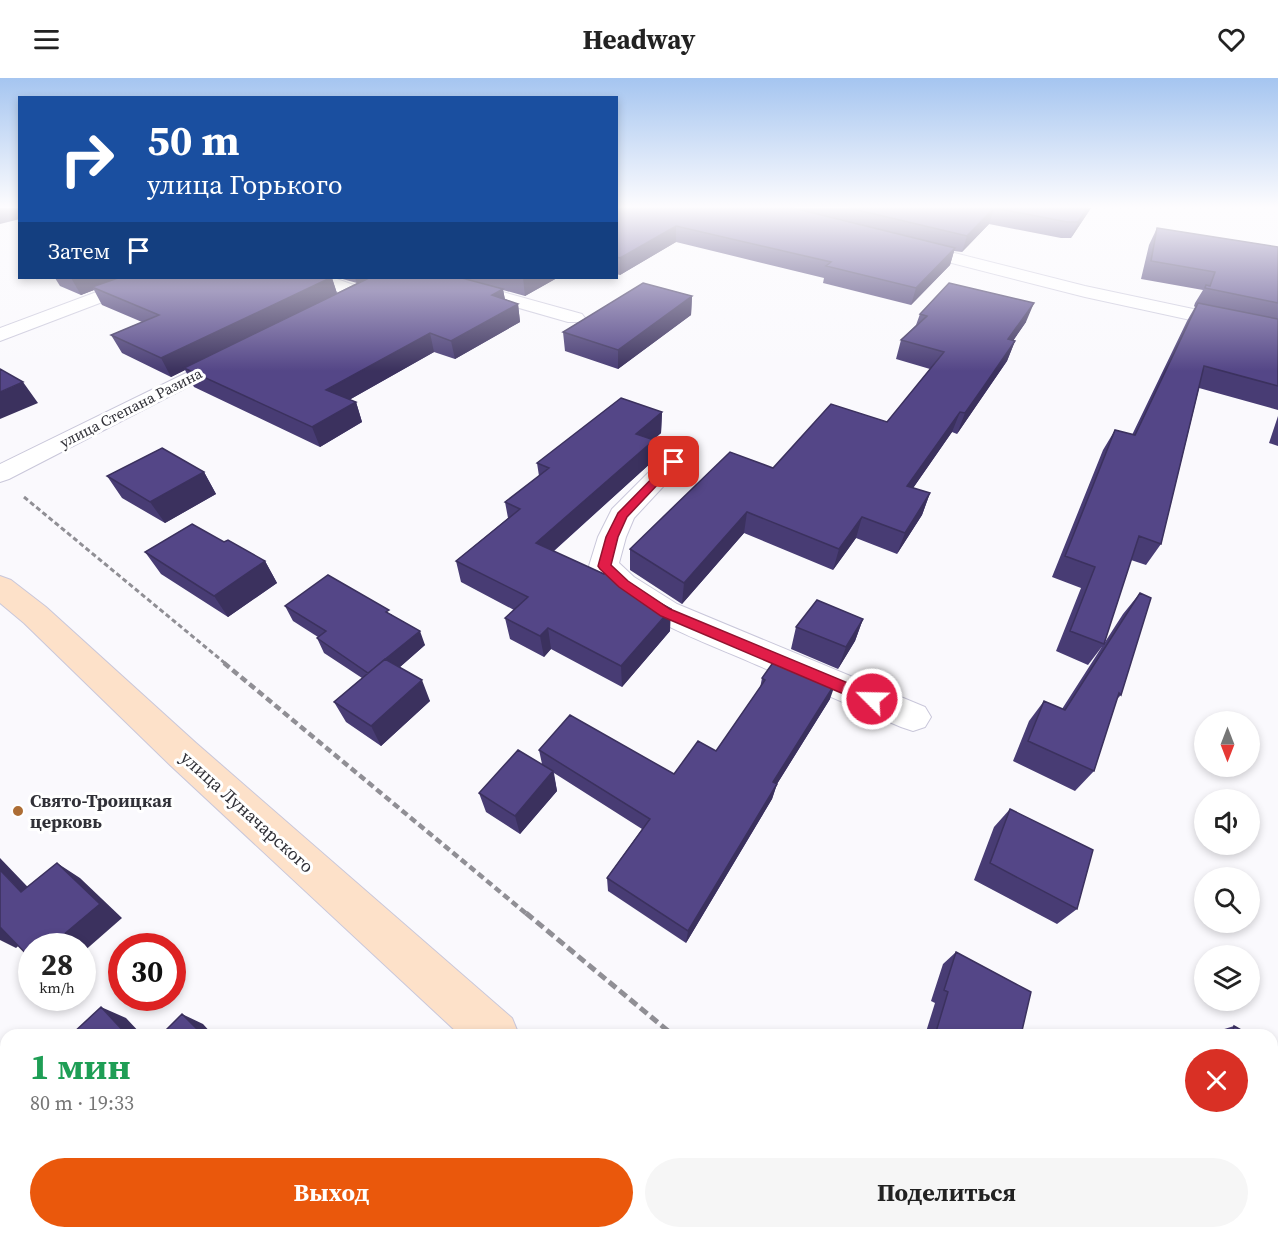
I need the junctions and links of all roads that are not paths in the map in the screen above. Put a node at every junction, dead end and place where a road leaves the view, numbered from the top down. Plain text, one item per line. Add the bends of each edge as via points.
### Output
1 (971, 262) edge
2 (146, 279) edge
3 (322, 279) edge
4 (438, 279) edge
5 (378, 283) edge
6 (358, 293) junction
7 (337, 304) edge
8 (574, 318) dead end
9 (1278, 333) edge
10 (0, 335) edge
11 (253, 346) edge
12 (674, 462) dead end
13 (0, 474) edge
14 (0, 587) edge
15 (913, 717) dead end
16 (488, 1029) edge

1 - 9 street
2 - 10 street
3 - 6 street
4 - 8 street
5 - 6 street
6 - 7 street
11 - 13 street, улица Степана Разина
12 - 15 street via 622,515 604,566 623,584 666,612
14 - 16 main road, улица Луначарского

